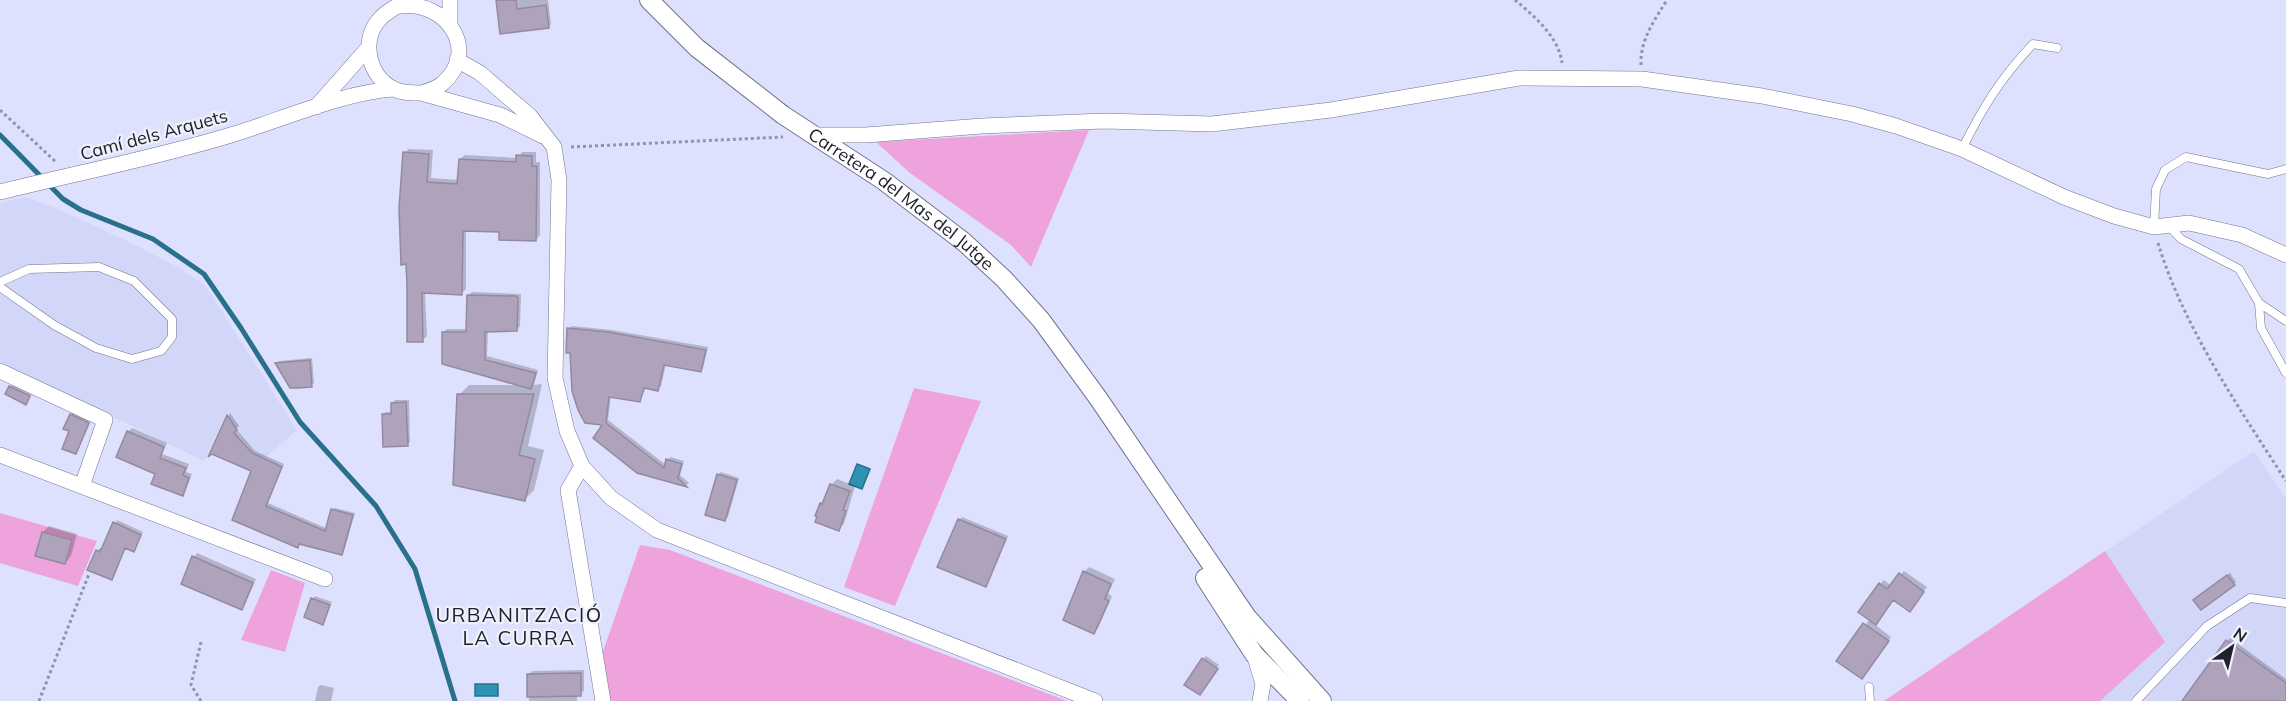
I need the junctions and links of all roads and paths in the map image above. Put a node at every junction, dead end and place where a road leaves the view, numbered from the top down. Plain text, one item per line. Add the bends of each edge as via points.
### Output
1 (409, 0) edge
2 (450, 0) edge
3 (649, 0) edge
4 (1515, 0) edge
5 (1667, 0) edge
6 (394, 8) junction
7 (450, 22) junction
8 (368, 48) junction
9 (2057, 48) dead end
10 (458, 60) junction
11 (1563, 77) junction
12 (1642, 79) junction
13 (393, 89) junction
14 (421, 93) junction
15 (316, 107) junction
16 (0, 110) edge
17 (813, 135) junction
18 (549, 142) junction
19 (1962, 149) junction
20 (2286, 169) edge
21 (74, 176) junction
22 (0, 192) edge
23 (2161, 226) junction
24 (2286, 255) edge
25 (0, 282) edge
26 (0, 287) edge
27 (2259, 303) junction
28 (2286, 321) edge
29 (0, 371) edge
30 (2286, 373) edge
31 (1120, 431) junction
32 (0, 455) edge
33 (582, 466) junction
34 (2286, 481) edge
35 (82, 486) junction
36 (89, 574) dead end
37 (325, 579) dead end
38 (2286, 603) edge
39 (201, 642) dead end
40 (1254, 654) junction
41 (1869, 687) dead end
42 (39, 701) edge
43 (201, 701) edge
44 (603, 701) edge
45 (1095, 701) edge
46 (1260, 701) edge
47 (1300, 701) edge
48 (1322, 701) edge
49 (1870, 701) edge
50 (2136, 701) edge

1 - 6 street
2 - 7 street
3 - 17 street, Carretera del Mas del Jutge via 697,48
4 - 11 path via 1552,37 1561,54
5 - 12 path via 1641,51
6 - 7 street via 410,3 426,5
6 - 8 street via 378,20
7 - 10 street via 459,44
8 - 13 street via 377,76
8 - 15 street
9 - 19 lane via 2033,44 2011,67 1983,106
10 - 14 street via 444,83
10 - 18 street via 480,73 530,116
11 - 12 street
11 - 17 street via 1519,78 1331,110 1212,124 1104,121
12 - 19 street via 1852,114
13 - 14 street
13 - 15 street, Camí dels Arquets
14 - 18 street via 500,115
15 - 21 street, Camí dels Arquets via 229,136
16 - 21 path
17 - 18 path
17 - 31 street, Carretera del Mas del Jutge via 884,181 964,242 1004,279 1041,320
18 - 33 street via 559,180 555,378 567,431
19 - 23 street via 2064,197 2114,216
20 - 23 lane via 2268,174 2186,157 2165,170 2156,189
21 - 22 street, Camí dels Arquets
23 - 24 street via 2189,223 2242,235
23 - 27 lane via 2239,270
23 - 34 path via 2167,273 2240,409
25 - 26 lane via 29,268 99,267 134,281 158,303 172,319 172,337 161,351 132,359 88,344
27 - 28 lane
27 - 30 lane via 2260,328
29 - 35 street via 105,420
31 - 40 street via 1186,548
31 - 48 street via 1247,618
32 - 35 street
33 - 44 street via 568,490
33 - 45 street via 611,498 657,530
35 - 37 street
36 - 42 path
38 - 50 lane via 2250,598 2207,626
39 - 43 path via 191,685
40 - 46 street via 1263,684
40 - 47 street
41 - 49 lane

